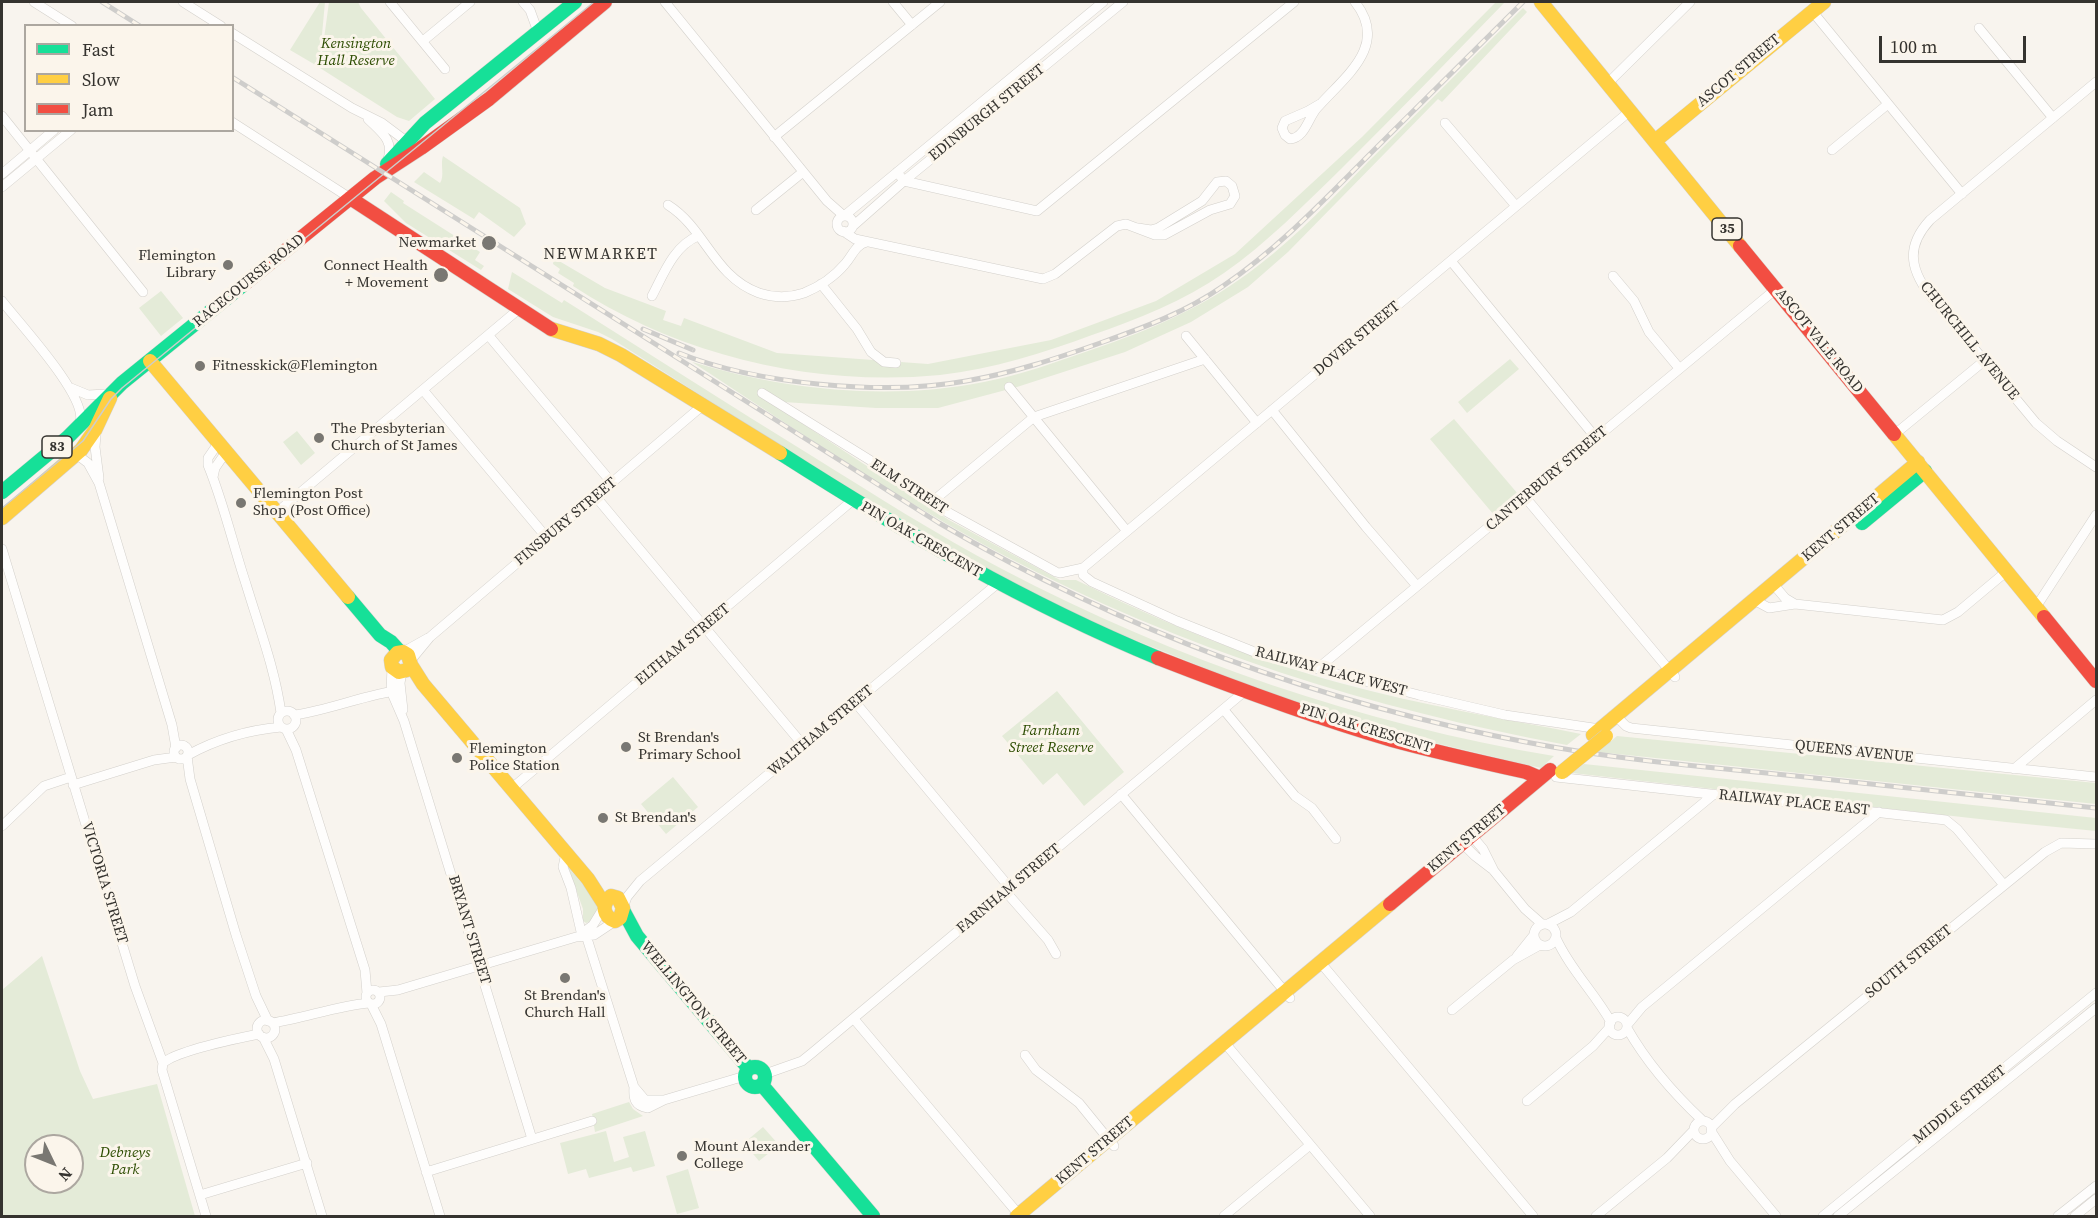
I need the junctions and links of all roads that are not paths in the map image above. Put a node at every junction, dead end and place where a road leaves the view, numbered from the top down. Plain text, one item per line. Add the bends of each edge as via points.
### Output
1 (34, 2) edge
2 (183, 2) edge
3 (390, 2) edge
4 (470, 2) edge
5 (523, 2) edge
6 (576, 2) edge
7 (605, 2) edge
8 (665, 2) edge
9 (894, 2) edge
10 (940, 2) edge
11 (1103, 2) edge
12 (1123, 2) edge
13 (1294, 2) edge
14 (1355, 2) edge
15 (1541, 2) edge
16 (1690, 2) edge
17 (1824, 2) edge
18 (530, 10) junction
19 (1812, 11) junction
20 (551, 21) junction
21 (69, 24) edge
22 (218, 24) edge
23 (912, 25) junction
24 (1979, 28) dead end
25 (538, 32) junction
26 (234, 34) edge
27 (423, 41) junction
28 (445, 69) dead end
29 (2097, 82) edge
30 (1608, 83) junction
31 (467, 89) junction
32 (1320, 104) dead end
33 (1888, 104) junction
34 (481, 105) junction
35 (1630, 111) junction
36 (2, 116) edge
37 (367, 117) junction
38 (2053, 118) junction
39 (234, 123) edge
40 (1445, 123) dead end
41 (52, 132) edge
42 (69, 132) edge
43 (774, 137) junction
44 (406, 141) junction
45 (1655, 141) junction
46 (1832, 150) dead end
47 (29, 151) junction
48 (36, 159) junction
49 (387, 164) junction
50 (803, 172) junction
51 (897, 172) junction
52 (2, 174) edge
53 (375, 178) junction
54 (904, 181) junction
55 (2, 187) edge
56 (1962, 194) junction
57 (350, 198) junction
58 (668, 205) dead end
59 (1516, 207) junction
60 (756, 210) dead end
61 (846, 225) junction
62 (1138, 228) junction
63 (698, 236) junction
64 (867, 242) junction
65 (850, 256) junction
66 (1451, 261) junction
67 (1613, 276) dead end
68 (821, 284) junction
69 (1776, 289) junction
70 (143, 292) dead end
71 (652, 296) dead end
72 (2, 301) edge
73 (519, 309) junction
74 (489, 336) junction
75 (1186, 336) dead end
76 (1205, 360) junction
77 (1984, 361) junction
78 (150, 362) junction
79 (896, 363) dead end
80 (1679, 368) junction
81 (122, 383) junction
82 (70, 386) junction
83 (1009, 387) dead end
84 (423, 390) junction
85 (762, 393) dead end
86 (702, 406) junction
87 (1272, 410) junction
88 (1034, 417) junction
89 (102, 418) junction
90 (1257, 423) junction
91 (78, 427) junction
92 (1895, 434) junction
93 (1596, 438) junction
94 (223, 447) junction
95 (76, 454) junction
96 (1922, 467) junction
97 (2097, 467) edge
98 (99, 483) junction
99 (612, 483) junction
100 (3, 489) edge
101 (596, 497) junction
102 (1525, 497) junction
103 (853, 500) junction
104 (933, 501) junction
105 (276, 513) junction
106 (2097, 515) edge
107 (2, 518) edge
108 (1126, 530) junction
109 (547, 538) junction
110 (2, 549) edge
111 (1083, 571) junction
112 (2007, 571) junction
113 (996, 584) junction
114 (1417, 586) junction
115 (1776, 588) junction
116 (1758, 603) junction
117 (1795, 604) junction
118 (2036, 607) junction
119 (704, 627) junction
120 (402, 662) junction
121 (1317, 669) junction
122 (1673, 674) junction
123 (2097, 681) edge
124 (396, 690) junction
125 (1245, 691) junction
126 (2097, 700) edge
127 (855, 702) junction
128 (1224, 710) junction
129 (1619, 719) junction
130 (287, 720) junction
131 (1600, 733) junction
132 (803, 745) junction
133 (181, 752) junction
134 (2014, 769) junction
135 (1552, 774) junction
136 (2097, 777) edge
137 (72, 781) junction
138 (511, 789) junction
139 (1121, 794) junction
140 (1713, 795) junction
141 (1879, 812) junction
142 (2, 826) edge
143 (1336, 839) dead end
144 (1470, 843) junction
145 (2094, 844) edge
146 (566, 853) junction
147 (644, 877) junction
148 (2004, 885) junction
149 (1008, 890) junction
150 (609, 901) junction
151 (619, 915) junction
152 (1545, 931) junction
153 (582, 935) junction
154 (1544, 945) junction
155 (1056, 954) dead end
156 (1513, 960) junction
157 (1567, 961) junction
158 (1323, 965) junction
159 (479, 966) junction
160 (2097, 993) edge
161 (1288, 995) junction
162 (373, 997) junction
163 (2097, 1008) edge
164 (1452, 1010) dead end
165 (854, 1019) junction
166 (1618, 1026) junction
167 (266, 1029) junction
168 (1227, 1045) junction
169 (1025, 1055) dead end
170 (163, 1063) junction
171 (747, 1072) junction
172 (764, 1079) junction
173 (1527, 1101) dead end
174 (592, 1121) dead end
175 (1703, 1129) junction
176 (532, 1139) junction
177 (1112, 1142) junction
178 (1310, 1145) junction
179 (307, 1163) junction
180 (426, 1172) junction
181 (2097, 1186) edge
182 (200, 1195) junction
183 (2097, 1199) edge
184 (1774, 1215) edge
185 (206, 1216) edge
186 (322, 1216) edge
187 (440, 1216) edge
188 (873, 1216) edge
189 (1021, 1216) edge
190 (1224, 1216) edge
191 (1370, 1216) edge
192 (1533, 1216) edge
193 (1596, 1216) edge
194 (1823, 1216) edge
195 (1838, 1216) edge
196 (2058, 1216) edge
197 (2075, 1216) edge

1 - 21 street
2 - 22 street
3 - 27 street
4 - 27 street
5 - 18 street
6 - 20 main road, RACECOURSE ROAD / 83
7 - 34 main road, RACECOURSE ROAD / 83
8 - 43 street
9 - 23 street
10 - 23 street
11 - 51 street, EDINBURGH STREET
12 - 54 street, EDINBURGH STREET
13 - 54 street via 1038,211
14 - 32 street via 1367,21 1364,50 1354,69
15 - 30 main road, ASCOT VALE ROAD / 35
16 - 30 street
17 - 19 main road, ASCOT STREET
18 - 20 street
18 - 25 street
19 - 33 street
19 - 45 main road, ASCOT STREET
20 - 25 main road, RACECOURSE ROAD / 83
23 - 43 street
24 - 38 street
25 - 31 main road, RACECOURSE ROAD / 83
26 - 37 street
27 - 28 street
29 - 38 street, CHURCHILL AVENUE
30 - 35 main road, ASCOT VALE ROAD / 35
31 - 34 main road
31 - 44 main road, RACECOURSE ROAD / 83
33 - 46 street
33 - 56 street
34 - 53 main road, RACECOURSE ROAD / 83
35 - 45 main road, ASCOT VALE ROAD / 35
35 - 59 street, DOVER STREET
36 - 47 street
37 - 44 street
37 - 49 street via 390,143
38 - 56 street, CHURCHILL AVENUE
39 - 57 street
40 - 59 street
41 - 47 street
42 - 48 street
43 - 50 street
44 - 49 main road, RACECOURSE ROAD / 83
45 - 69 main road, ASCOT VALE ROAD / 35
47 - 48 street
47 - 52 street
48 - 55 street
48 - 70 street
49 - 53 main road, RACECOURSE ROAD / 83
50 - 60 street
50 - 61 street
51 - 54 street
51 - 61 street, EDINBURGH STREET
53 - 57 main road, RACECOURSE ROAD / 83
54 - 61 street, EDINBURGH STREET
56 - 77 street, CHURCHILL AVENUE via 1922,229 1913,258 1922,285
57 - 73 main road, PIN OAK CRESCENT
57 - 78 main road, RACECOURSE ROAD / 83
58 - 63 street
59 - 66 street, DOVER STREET
61 - 64 street
61 - 65 street via 854,244
62 - 62 street via 1151,230 1165,224 1202,201 1219,181 1228,182 1235,191 1230,204 1210,210 1164,235
62 - 64 street via 1117,226 1043,279
63 - 68 street via 729,275 757,292 791,296
63 - 71 street via 681,247
64 - 65 street via 856,247
65 - 68 street
66 - 87 street, DOVER STREET
66 - 93 street
67 - 80 street via 1637,306 1648,332
68 - 79 street via 852,321 871,352 884,362
69 - 80 street, CANTERBURY STREET
69 - 92 main road, ASCOT VALE ROAD / 35
72 - 82 street
73 - 74 street
73 - 86 main road, PIN OAK CRESCENT via 562,334 613,351
74 - 84 street
74 - 99 street
75 - 76 street
76 - 88 street
76 - 90 street
77 - 92 street
77 - 97 street, CHURCHILL AVENUE via 2036,423
78 - 81 main road, RACECOURSE ROAD / 83
78 - 94 main road
80 - 93 street, CANTERBURY STREET
81 - 82 street via 96,396
81 - 89 main road, RACECOURSE ROAD / 83
81 - 91 main road, RACECOURSE ROAD / 83
82 - 91 street via 81,410
83 - 88 street
84 - 105 street
84 - 109 street
85 - 104 street, ELM STREET
86 - 99 street, FINSBURY STREET
86 - 103 main road, PIN OAK CRESCENT
87 - 90 street, DOVER STREET
87 - 114 street
88 - 104 street
88 - 108 street
89 - 95 main road, RACECOURSE ROAD / 83
89 - 98 street via 94,444
90 - 108 street, DOVER STREET
91 - 100 main road, RACECOURSE ROAD / 83
92 - 96 main road, ASCOT VALE ROAD / 35
93 - 102 street, CANTERBURY STREET
94 - 105 main road
94 - 130 street via 208,461
95 - 98 street via 88,463
95 - 107 main road, RACECOURSE ROAD / 83
96 - 112 main road, ASCOT VALE ROAD / 35
96 - 115 main road, KENT STREET
98 - 133 street
99 - 101 street, FINSBURY STREET
101 - 109 street, FINSBURY STREET
101 - 119 street
102 - 114 street, CANTERBURY STREET
102 - 122 street
103 - 113 main road, PIN OAK CRESCENT
103 - 119 street, ELTHAM STREET
104 - 111 street, ELM STREET via 1059,573
105 - 120 main road via 380,635 384,647
106 - 118 street
108 - 111 street, DOVER STREET
109 - 120 street, FINSBURY STREET
110 - 137 street, VICTORIA STREET
111 - 121 street, RAILWAY PLACE WEST via 1092,582 1193,627 1257,653
112 - 117 street via 1943,620
112 - 118 main road, ASCOT VALE ROAD / 35
113 - 125 main road, PIN OAK CRESCENT via 1086,628
113 - 127 street, WALTHAM STREET
114 - 121 street, CANTERBURY STREET
115 - 116 main road, KENT STREET
115 - 117 street
116 - 117 street via 1769,608
116 - 122 main road, KENT STREET
118 - 123 main road, ASCOT VALE ROAD / 35
119 - 132 street
119 - 138 street, ELTHAM STREET
120 - 124 street, BRYANT STREET
120 - 138 main road
121 - 131 street, RAILWAY PLACE WEST via 1505,715
122 - 129 main road, KENT STREET
124 - 130 street
124 - 159 street, BRYANT STREET
125 - 128 street, FARNHAM STREET
125 - 135 main road, PIN OAK CRESCENT via 1394,740 1526,772
126 - 134 street
127 - 132 street, WALTHAM STREET
127 - 149 street
128 - 139 street, FARNHAM STREET
128 - 143 street
129 - 131 main road, KENT STREET
129 - 134 street, QUEENS AVENUE via 1626,726 1650,730
130 - 133 street
130 - 162 street
131 - 135 main road, KENT STREET
132 - 147 street, WALTHAM STREET
133 - 137 street
133 - 167 street
134 - 136 street, QUEENS AVENUE
135 - 140 street, RAILWAY PLACE EAST
135 - 144 main road, KENT STREET
137 - 142 street via 44,786
137 - 170 street, VICTORIA STREET via 135,986
138 - 146 main road
139 - 149 street, FARNHAM STREET
139 - 161 street
140 - 141 street, RAILWAY PLACE EAST
140 - 152 street
141 - 148 street, RAILWAY PLACE EAST via 1946,820
141 - 166 street
144 - 152 street
144 - 158 main road, KENT STREET
145 - 148 street, SOUTH STREET via 2069,842 2054,846
146 - 150 main road
146 - 153 street via 563,867
147 - 150 street, WALTHAM STREET
147 - 151 street, WALTHAM STREET via 629,894
148 - 175 street, SOUTH STREET
149 - 155 street
149 - 165 street, FARNHAM STREET
150 - 151 main road, WELLINGTON STREET via 606,915 610,920
150 - 153 street
151 - 153 street via 597,934
151 - 171 main road, WELLINGTON STREET
152 - 154 street
152 - 154 street
152 - 156 street
152 - 157 street
153 - 159 street
153 - 171 street via 636,1102 648,1108
154 - 156 street
154 - 157 street
156 - 164 street
157 - 166 street
158 - 161 main road, KENT STREET
158 - 192 street
159 - 162 street
159 - 176 street, BRYANT STREET
160 - 194 street, MIDDLE STREET
161 - 168 main road, KENT STREET
162 - 167 street
162 - 180 street
163 - 195 street, MIDDLE STREET
165 - 172 street, FARNHAM STREET via 802,1061
165 - 189 street
166 - 173 street
166 - 175 street
167 - 170 street
167 - 179 street
168 - 177 main road, KENT STREET
168 - 178 street
169 - 177 street via 1036,1070 1079,1103
170 - 182 street, VICTORIA STREET
171 - 172 main road via 758,1067
172 - 188 main road
174 - 176 street
175 - 184 street
175 - 193 street, SOUTH STREET
176 - 180 street
177 - 189 main road, KENT STREET
178 - 190 street
178 - 191 street
179 - 182 street
179 - 186 street
180 - 187 street
181 - 196 street
182 - 185 street, VICTORIA STREET
183 - 197 street

